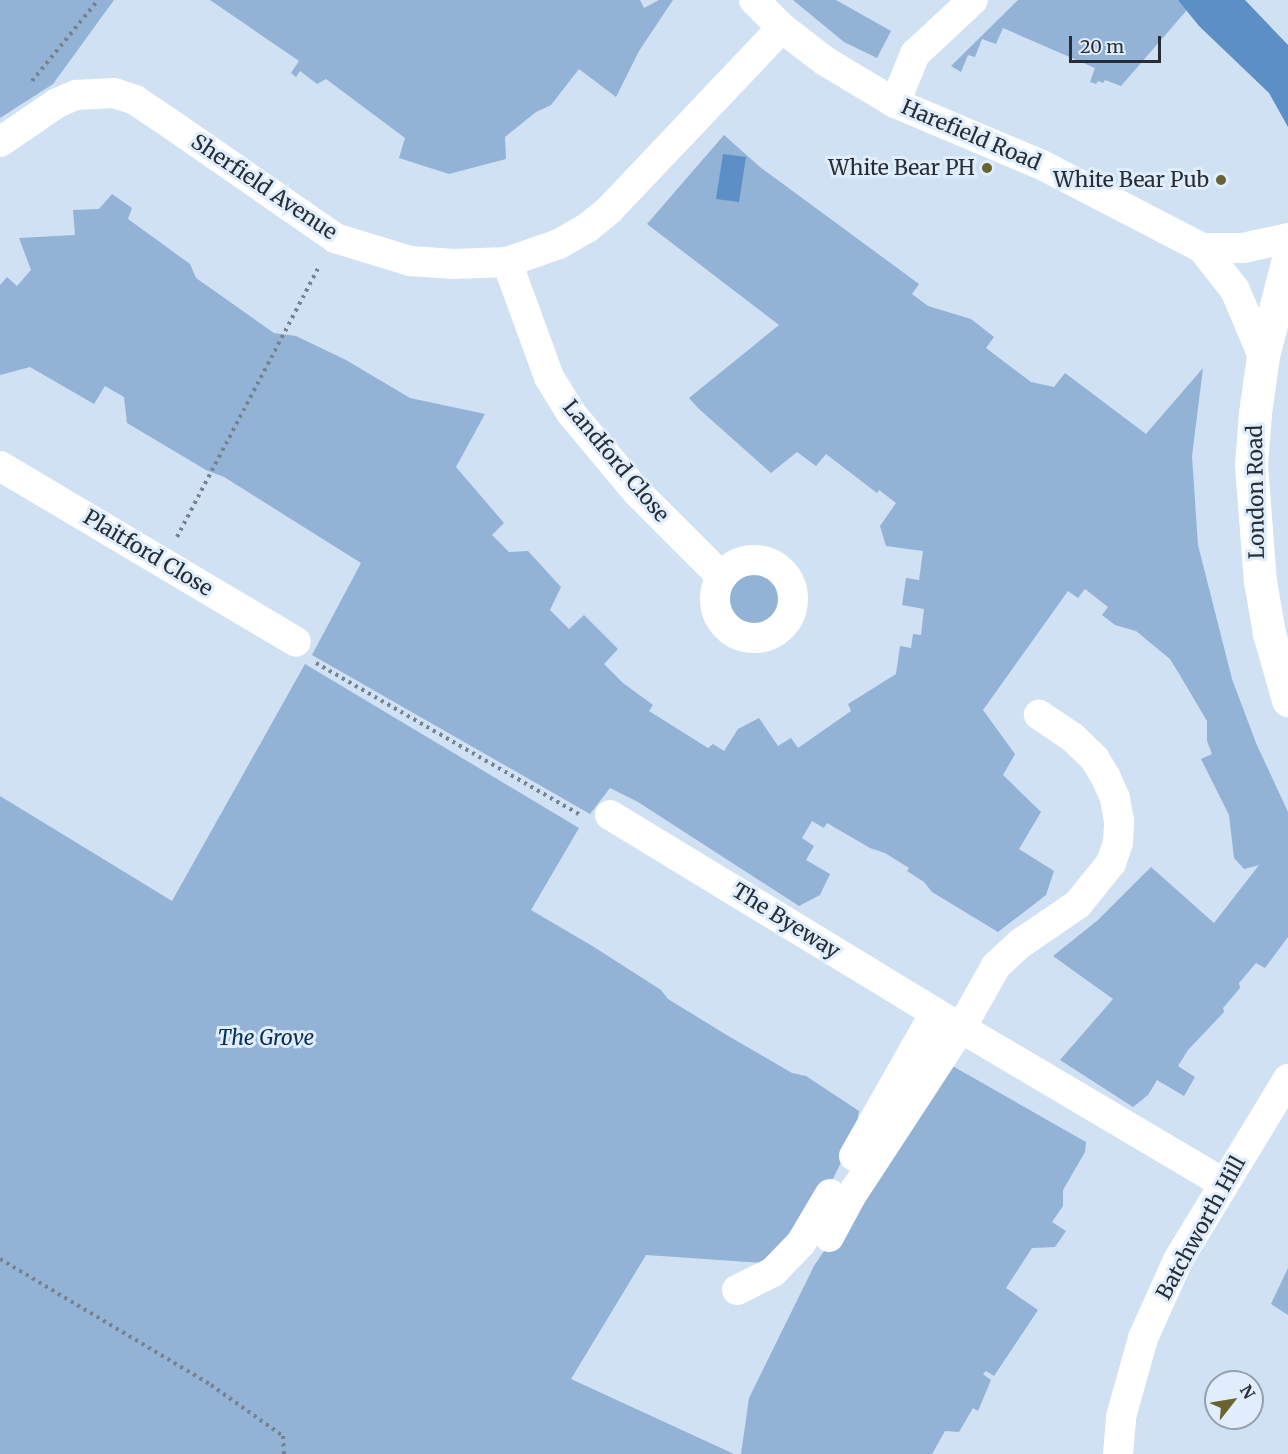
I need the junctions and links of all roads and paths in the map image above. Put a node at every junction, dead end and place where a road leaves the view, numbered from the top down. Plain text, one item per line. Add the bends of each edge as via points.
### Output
1 (98, 0) edge
2 (754, 0) edge
3 (972, 0) edge
4 (782, 28) junction
5 (27, 88) dead end
6 (895, 103) junction
7 (0, 142) edge
8 (1288, 237) edge
9 (334, 238) junction
10 (1202, 248) junction
11 (507, 262) junction
12 (1284, 271) edge
13 (1263, 356) junction
14 (0, 466) edge
15 (164, 561) junction
16 (722, 577) dead end
17 (296, 642) joint
18 (1288, 700) edge
19 (1039, 715) dead end
20 (610, 815) joint
21 (935, 1012) junction
22 (960, 1028) junction
23 (1288, 1079) edge
24 (1223, 1183) junction
25 (829, 1237) dead end
26 (0, 1259) edge
27 (736, 1290) dead end
28 (284, 1454) edge
29 (1118, 1454) edge

1 - 5 path
2 - 4 street, Harefield Road
3 - 6 street via 915,54
4 - 6 street, Harefield Road via 825,62
4 - 11 street, Sherfield Avenue via 602,216 560,243
6 - 10 street, Harefield Road via 1042,165 1108,185
7 - 9 street, Sherfield Avenue via 57,103 76,95 114,93 135,100
8 - 10 street, Harefield Road via 1244,248
9 - 11 street, Sherfield Avenue via 410,261
9 - 15 path
10 - 13 street, Harefield Road via 1235,290
11 - 16 street, Landford Close via 549,377 571,413 637,492
12 - 13 main road, London Road
13 - 18 main road, London Road via 1251,465 1253,520 1269,633
14 - 15 street, Plaitford Close
15 - 17 street, Plaitford Close
17 - 20 path via 309,659 581,816
19 - 22 street via 1094,758 1115,798 1119,843 1112,864 1078,904 1021,943 996,966
20 - 21 street, The Byeway
21 - 22 street, The Byeway
21 - 27 street via 801,1243 773,1272
22 - 24 street, The Byeway
22 - 25 street via 851,1196
23 - 24 street, Batchworth Hill
24 - 29 street, Batchworth Hill via 1178,1260 1143,1338 1120,1417
26 - 28 path via 211,1385 284,1436

